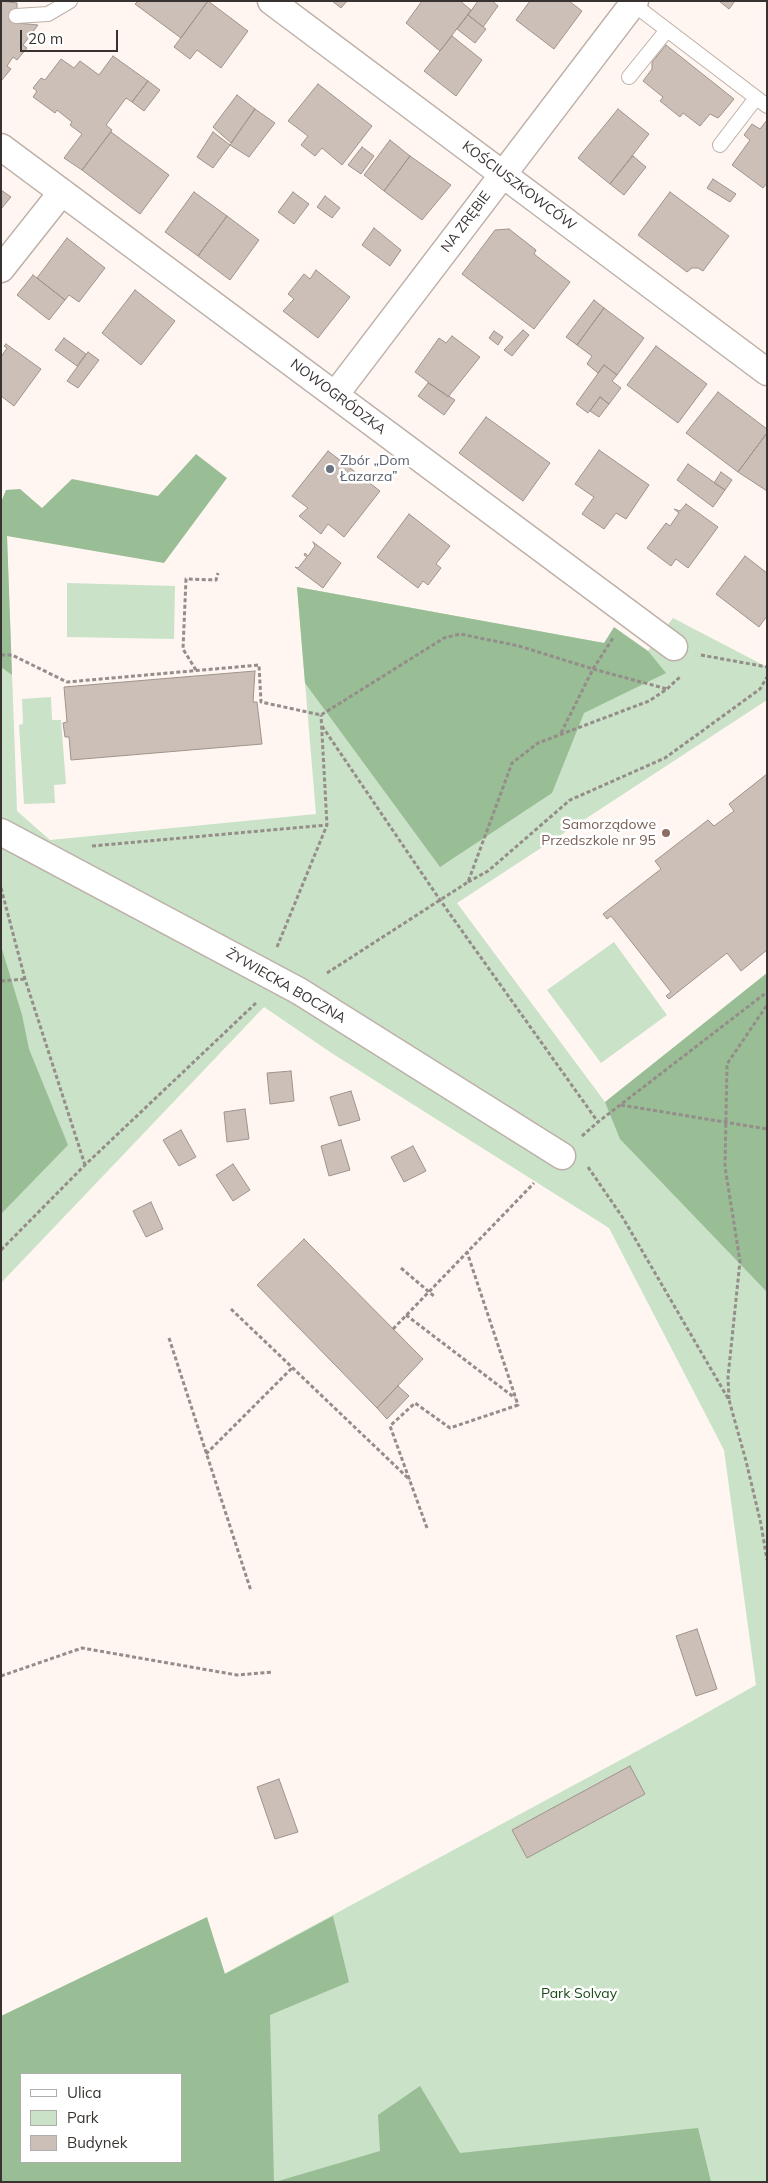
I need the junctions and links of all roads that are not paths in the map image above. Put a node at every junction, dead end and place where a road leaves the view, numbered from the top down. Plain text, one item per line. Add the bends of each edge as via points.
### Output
1 (70, 1) edge
2 (271, 1) edge
3 (634, 3) edge
4 (16, 16) dead end
5 (667, 30) junction
6 (630, 77) dead end
7 (762, 102) edge
8 (720, 145) dead end
9 (1, 147) edge
10 (502, 174) junction
11 (62, 192) junction
12 (1, 269) edge
13 (767, 372) edge
14 (334, 395) junction
15 (674, 647) road end
16 (1, 832) edge
17 (573, 1158) road end

1 - 4 lane via 48,14
2 - 10 street, KOŚCIUSZKOWCÓW
3 - 5 lane
3 - 10 street, NA ZRĘBIE
5 - 6 lane
5 - 7 lane
7 - 8 lane
9 - 11 street, NOWOGRÓDZKA
10 - 13 street, KOŚCIUSZKOWCÓW
10 - 14 street, NA ZRĘBIE
11 - 12 street
11 - 14 street, NOWOGRÓDZKA
14 - 15 street, NOWOGRÓDZKA
16 - 17 street, ŻYWIECKA BOCZNA via 282,982

